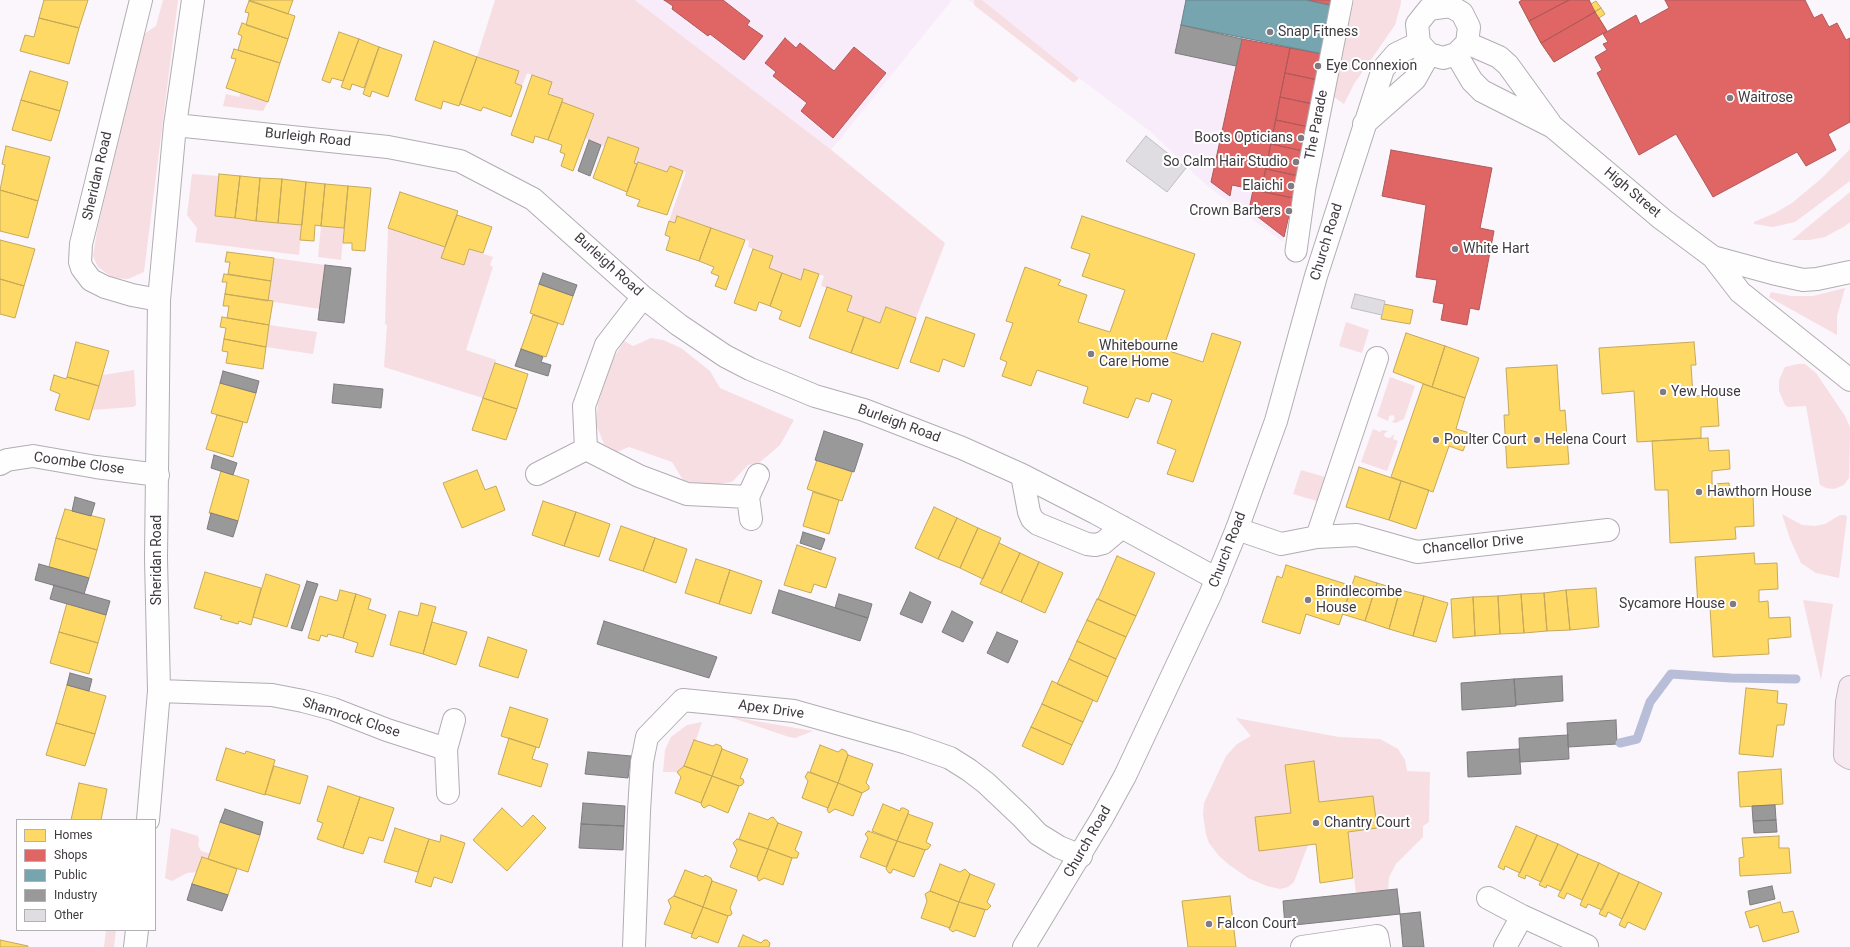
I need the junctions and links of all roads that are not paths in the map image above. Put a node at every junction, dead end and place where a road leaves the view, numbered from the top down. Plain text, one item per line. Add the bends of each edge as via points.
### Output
1 (141, 0) edge
2 (193, 0) edge
3 (1342, 0) edge
4 (1462, 48) junction
5 (1424, 49) junction
6 (1364, 124) junction
7 (175, 125) junction
8 (1553, 127) junction
9 (1296, 251) dead end
10 (1713, 257) junction
11 (1850, 272) edge
12 (642, 297) junction
13 (159, 300) junction
14 (1378, 358) dead end
15 (1850, 380) edge
16 (586, 449) junction
17 (0, 464) edge
18 (537, 474) dead end
19 (158, 475) junction
20 (758, 475) dead end
21 (1022, 475) junction
22 (748, 497) junction
23 (751, 519) dead end
24 (1122, 527) junction
25 (1237, 530) junction
26 (1608, 530) dead end
27 (1317, 537) junction
28 (1217, 579) junction
29 (1850, 687) edge
30 (159, 691) junction
31 (454, 720) dead end
32 (446, 749) junction
33 (1850, 758) edge
34 (448, 793) dead end
35 (148, 819) edge
36 (1081, 856) junction
37 (1488, 898) dead end
38 (1522, 916) junction
39 (137, 931) edge
40 (1587, 946) edge
41 (135, 947) edge
42 (634, 947) edge
43 (1024, 947) edge
44 (1302, 947) edge
45 (1379, 947) edge
46 (1505, 947) edge

1 - 13 street, Sheridan Road via 81,244 80,262 90,280 132,295
2 - 7 street, Sheridan Road
3 - 9 street, The Parade via 1305,187
4 - 5 street via 1443,58
4 - 5 street via 1469,27 1462,13 1450,6 1429,9 1417,24
4 - 8 street, High Street via 1498,57 1508,65
4 - 8 street, High Street via 1472,81 1482,91
5 - 6 street via 1415,79
5 - 6 street, Church Road via 1396,54 1383,69
6 - 25 street, Church Road via 1316,276 1276,421
7 - 12 street, Burleigh Road via 388,147 460,161 533,199
7 - 13 street, Sheridan Road
8 - 10 street, High Street
10 - 11 street, High Street via 1803,280
10 - 15 street, High Street via 1740,292
12 - 16 street via 606,345 584,406
12 - 21 street, Burleigh Road via 725,356 750,369 816,396 864,410 935,437
13 - 19 street, Sheridan Road
14 - 27 street
16 - 18 street
16 - 22 street via 639,476 687,494
17 - 19 street, Coombe Close via 7,460 33,456
19 - 30 street, Sheridan Road via 156,558
20 - 22 street
21 - 24 street, Burleigh Road
21 - 24 street via 1029,512 1038,524 1095,545 1103,543
22 - 23 street
24 - 28 street, Burleigh Road
25 - 27 street, Chancellor Drive via 1281,544
25 - 28 street, Church Road
26 - 27 street, Chancellor Drive via 1417,552 1357,535
28 - 36 street, Church Road via 1125,776
29 - 33 main road via 1847,702 1846,755
30 - 32 street, Shamrock Close via 272,695 303,701
30 - 35 street, Sheridan Road
31 - 32 street
32 - 34 street
36 - 42 street, Apex Drive via 1059,847 1038,834 986,783 950,758 794,711 683,700 646,737 639,811
36 - 43 street, Church Road
37 - 38 street
38 - 40 street
38 - 46 street
39 - 41 street
44 - 45 street via 1377,936

